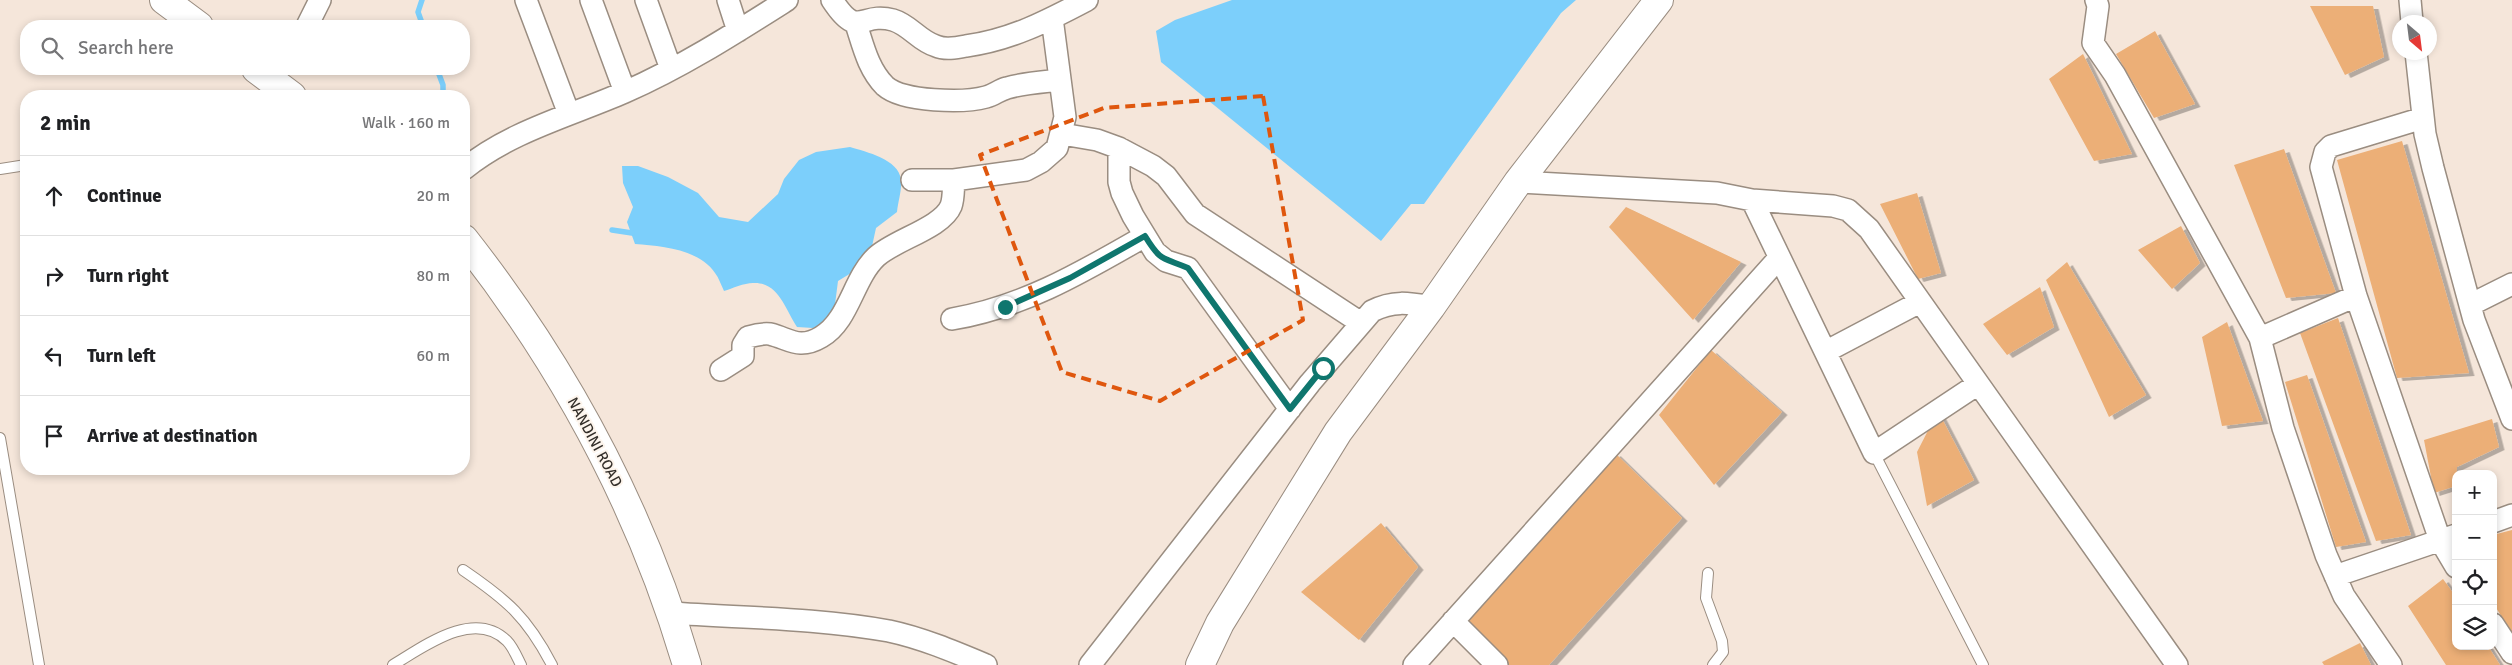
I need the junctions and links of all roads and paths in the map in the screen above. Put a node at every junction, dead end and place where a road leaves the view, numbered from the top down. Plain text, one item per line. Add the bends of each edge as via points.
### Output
1 (164, 0) edge
2 (320, 0) edge
3 (526, 0) edge
4 (591, 0) edge
5 (646, 0) edge
6 (728, 0) edge
7 (787, 0) edge
8 (832, 0) edge
9 (1087, 0) edge
10 (1659, 0) edge
11 (2096, 0) edge
12 (2410, 0) edge
13 (2411, 15) edge
14 (1052, 18) junction
15 (191, 20) edge
16 (310, 20) edge
17 (856, 24) junction
18 (738, 31) junction
19 (2417, 60) edge
20 (671, 69) junction
21 (1060, 80) junction
22 (625, 92) junction
23 (569, 114) junction
24 (2423, 118) junction
25 (1062, 134) junction
26 (1119, 148) junction
27 (470, 165) edge
28 (20, 166) edge
29 (0, 169) edge
30 (912, 180) dead end
31 (954, 180) junction
32 (1518, 182) junction
33 (1752, 200) junction
34 (1145, 236) junction
35 (470, 247) edge
36 (1779, 258) junction
37 (2512, 284) edge
38 (2356, 296) junction
39 (1920, 302) junction
40 (2470, 305) junction
41 (1431, 307) junction
42 (952, 319) dead end
43 (1361, 323) junction
44 (2260, 338) junction
45 (1827, 351) junction
46 (721, 370) dead end
47 (1978, 384) junction
48 (2507, 394) edge
49 (1290, 409) junction
50 (2512, 419) edge
51 (0, 438) edge
52 (1874, 453) junction
53 (2512, 515) edge
54 (2497, 521) edge
55 (2448, 537) edge
56 (2454, 560) edge
57 (463, 570) dead end
58 (1708, 573) dead end
59 (2335, 576) junction
60 (672, 613) junction
61 (1453, 621) junction
62 (2497, 630) edge
63 (2512, 653) edge
64 (39, 665) edge
65 (393, 665) edge
66 (521, 665) edge
67 (552, 665) edge
68 (687, 665) edge
69 (986, 665) edge
70 (1090, 665) edge
71 (1200, 665) edge
72 (1414, 665) edge
73 (1497, 665) edge
74 (1713, 665) edge
75 (1982, 665) edge
76 (2177, 665) edge
77 (2391, 665) edge

1 - 15 main road
2 - 16 street
3 - 23 street
4 - 22 street
5 - 20 street
6 - 18 street
7 - 18 street
8 - 17 street via 844,17
9 - 14 street
10 - 32 main road
11 - 44 street via 2093,43 2115,76
12 - 13 street
14 - 17 street via 1004,39 954,48 937,47 896,21 885,18
14 - 21 street
17 - 21 street via 874,72 886,86 901,95 974,99 991,96 1006,88
18 - 20 street
19 - 24 street
20 - 22 street
21 - 25 street via 1065,117
22 - 23 street
23 - 27 street via 517,135
24 - 38 street via 2331,146 2322,158 2321,167
24 - 40 street
25 - 26 street via 1097,140
25 - 31 street via 1057,148 1026,170
26 - 34 street via 1122,193
26 - 43 street via 1134,154 1166,176 1195,214
28 - 29 lane
30 - 31 street
31 - 46 street via 948,211 932,224 879,254 867,266 835,325 821,337 805,344 791,343 770,334 748,337 743,356
32 - 33 street via 1717,193
32 - 41 main road
33 - 36 street
33 - 39 street via 1848,210 1869,229
34 - 42 street via 1032,296 1005,307
34 - 49 street via 1155,252 1166,261 1188,268
35 - 60 main road, NANDINI ROAD via 541,344 596,439 632,513
36 - 45 street
36 - 61 street
37 - 40 street
38 - 44 street
38 - 55 street
39 - 45 street
39 - 47 street
40 - 48 street
41 - 43 street via 1404,302 1386,304 1372,310
41 - 71 main road via 1338,432 1220,623
43 - 49 street
44 - 59 street via 2283,428
45 - 52 street via 1844,395
47 - 52 street
47 - 76 street
48 - 50 street
49 - 70 street
51 - 64 lane
52 - 75 lane
53 - 54 street
55 - 56 street
55 - 59 street
57 - 67 lane via 517,610
58 - 74 lane via 1706,598 1723,652
59 - 77 street via 2344,596
60 - 68 main road, NANDINI ROAD
60 - 69 street via 890,631
61 - 72 street
61 - 73 street
62 - 63 street
65 - 66 lane via 452,632 475,629 492,632 507,641

